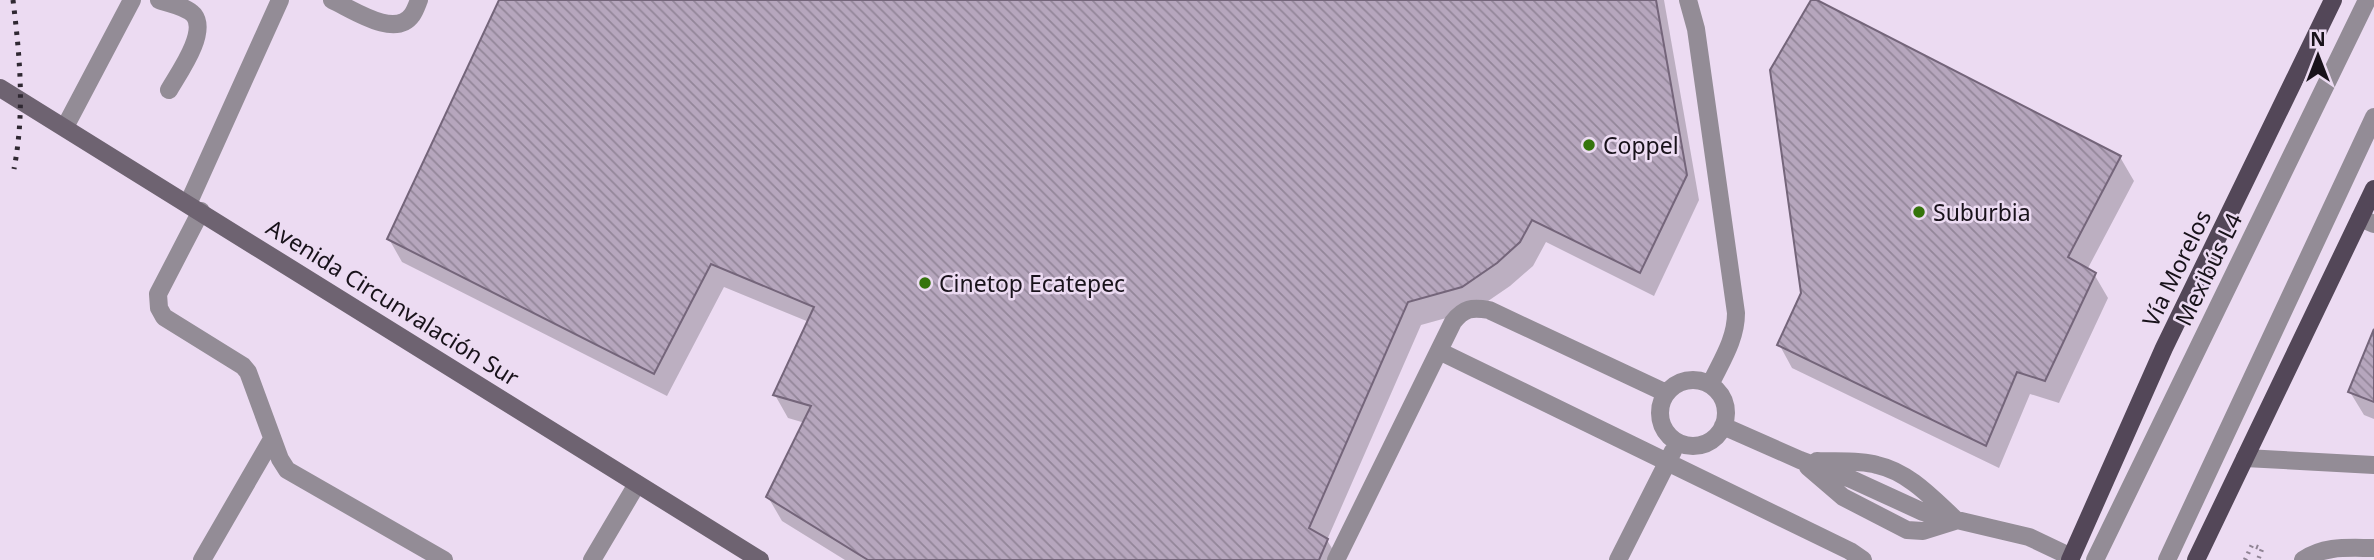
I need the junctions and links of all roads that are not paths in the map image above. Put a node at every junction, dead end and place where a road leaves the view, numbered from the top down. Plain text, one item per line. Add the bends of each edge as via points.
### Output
1 (132, 0) edge
2 (159, 0) edge
3 (280, 0) edge
4 (332, 0) edge
5 (419, 0) edge
6 (1688, 0) edge
7 (2333, 0) edge
8 (2367, 0) edge
9 (0, 88) edge
10 (169, 90) dead end
11 (2374, 117) edge
12 (65, 127) junction
13 (2374, 189) edge
14 (195, 207) junction
15 (2367, 221) edge
16 (1439, 351) junction
17 (1711, 383) junction
18 (1666, 393) junction
19 (1723, 426) junction
20 (272, 439) junction
21 (1677, 443) junction
22 (2245, 458) junction
23 (1800, 460) junction
24 (1668, 462) junction
25 (2374, 465) edge
26 (637, 484) junction
27 (1957, 521) junction
28 (2374, 548) edge
29 (737, 552) edge
30 (2070, 558) edge
31 (202, 560) edge
32 (444, 560) edge
33 (592, 560) edge
34 (760, 560) edge
35 (1336, 560) edge
36 (1618, 560) edge
37 (1864, 560) edge
38 (2095, 560) edge
39 (2167, 560) edge
40 (2196, 560) edge
41 (2303, 560) edge

1 - 12 lane
2 - 10 lane via 186,9 198,22 197,40
3 - 14 lane
4 - 5 lane via 392,25 407,21
6 - 17 lane via 1696,29 1735,313 1732,342
7 - 30 main road, Vía Morelos via 2164,348
8 - 38 lane, Mexibús L4
9 - 12 street, Avenida Circunvalación Sur
11 - 39 lane
12 - 14 street, Avenida Circunvalación Sur
13 - 15 main road
14 - 20 lane via 158,294 159,308 164,317 243,366
14 - 26 street, Avenida Circunvalación Sur
15 - 22 main road
16 - 18 lane via 1460,313 1476,307
16 - 24 lane
16 - 35 lane
17 - 18 lane via 1687,379
17 - 19 lane via 1727,408
18 - 21 lane via 1660,416 1663,428
19 - 21 lane via 1708,443 1695,447
19 - 23 lane
20 - 31 lane
20 - 32 lane via 287,470
21 - 24 lane
22 - 25 lane
22 - 40 main road
23 - 27 lane via 1923,512
23 - 27 lane via 1886,468 1921,488
24 - 36 lane
24 - 37 lane
26 - 29 street, Avenida Circunvalación Sur
26 - 33 lane
27 - 30 lane via 2029,537
28 - 41 lane via 2337,547
29 - 34 street, Avenida Circunvalación Sur

